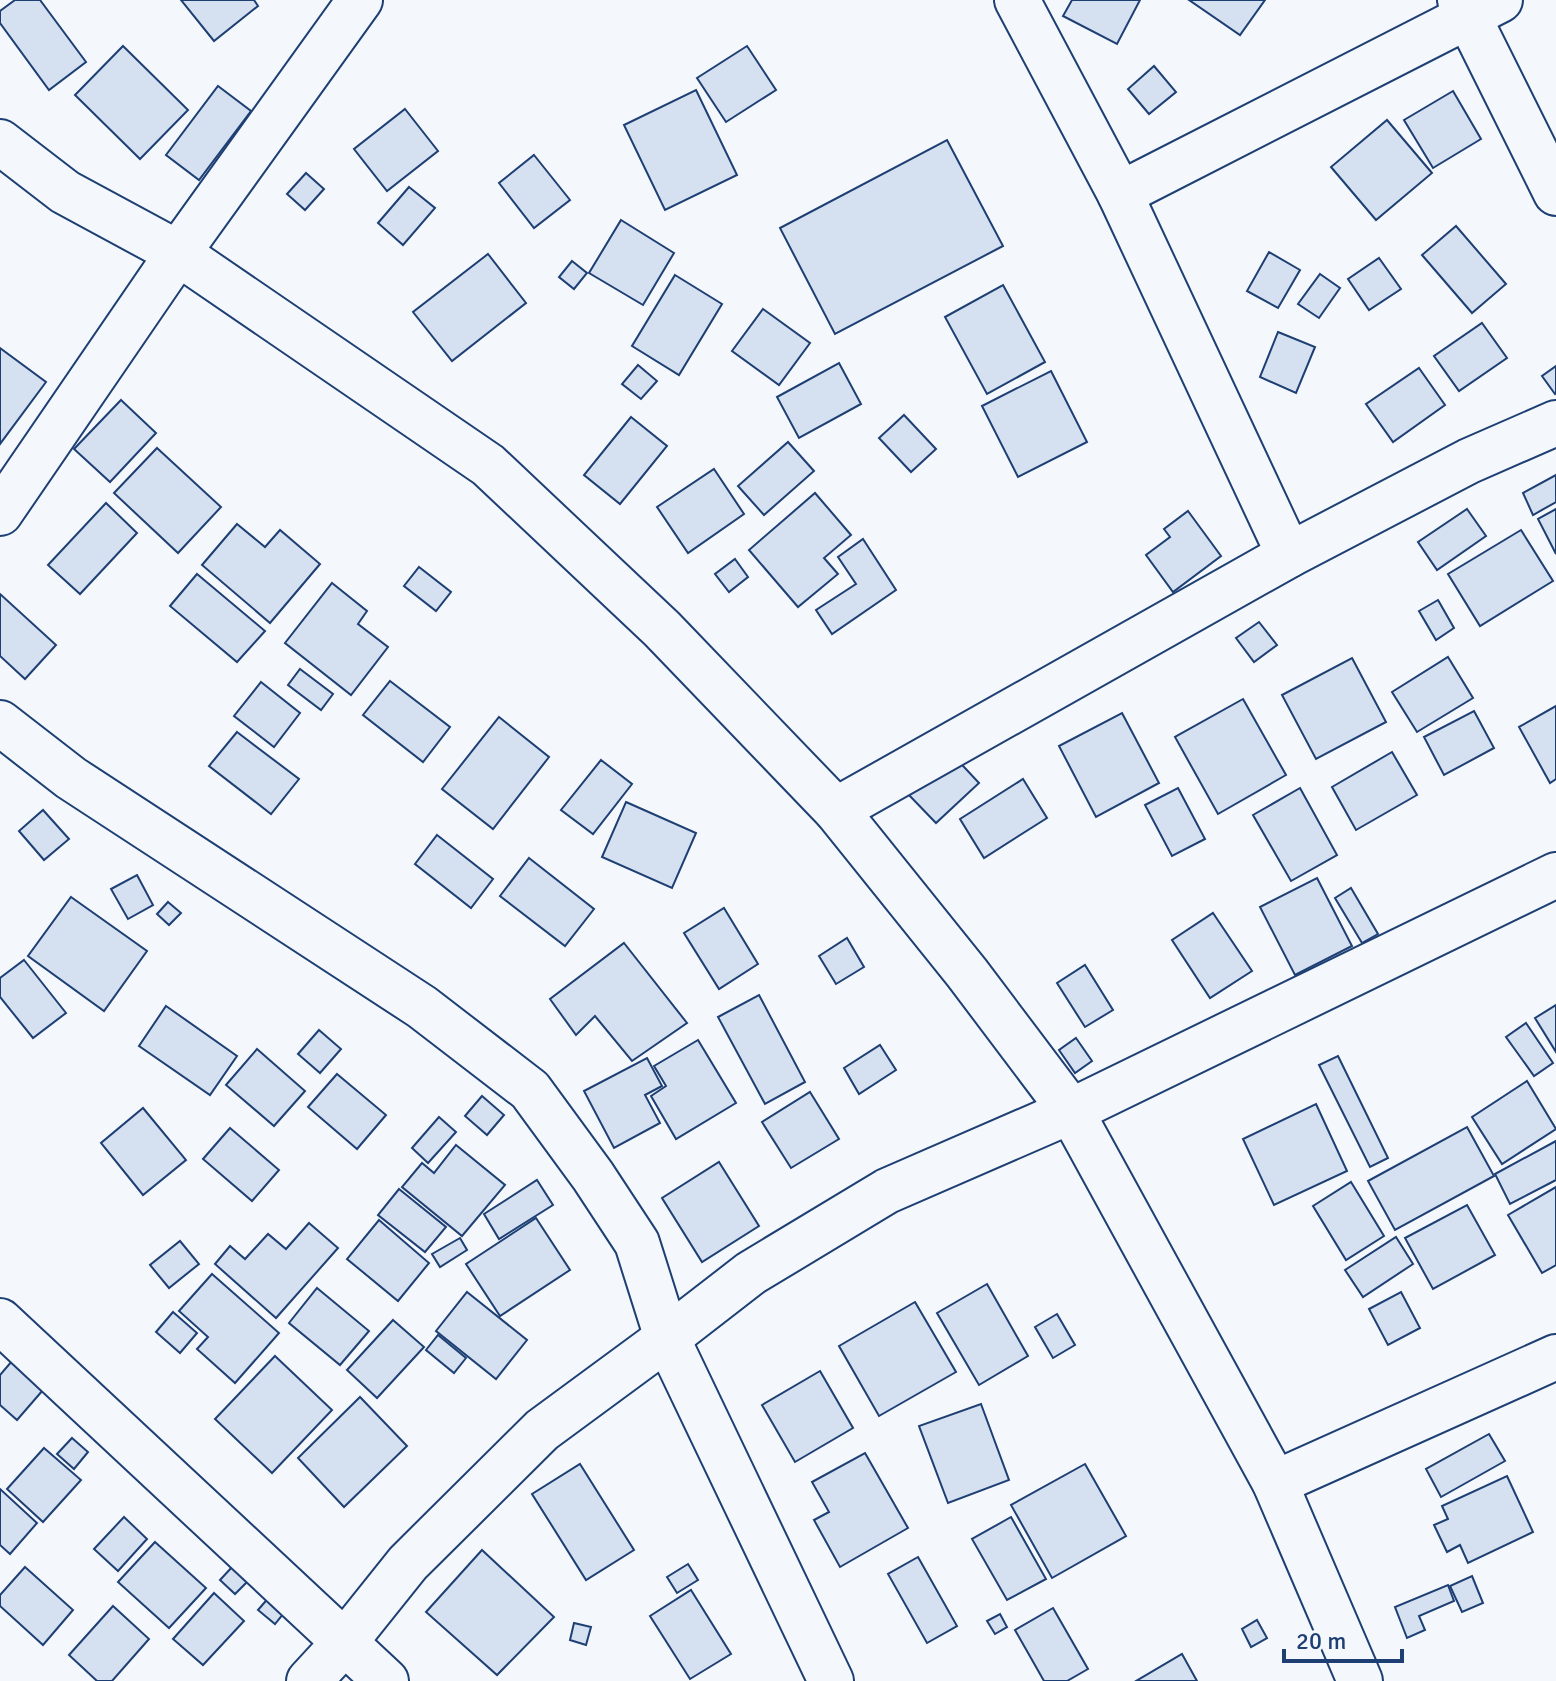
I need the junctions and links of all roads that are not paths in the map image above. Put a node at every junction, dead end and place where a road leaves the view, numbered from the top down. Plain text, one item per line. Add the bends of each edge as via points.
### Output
1 (360, 0) edge
2 (1017, 0) edge
3 (1476, 5) edge
4 (0, 142) edge
5 (1556, 193) edge
6 (1120, 194) junction
7 (178, 253) junction
8 (1556, 423) edge
9 (0, 513) edge
10 (1289, 555) junction
11 (0, 723) edge
12 (836, 810) junction
13 (1556, 875) edge
14 (1071, 1111) junction
15 (0, 1321) edge
16 (667, 1338) junction
17 (1556, 1357) edge
18 (1275, 1483) junction
19 (344, 1643) junction
20 (309, 1681) edge
21 (386, 1681) edge
22 (831, 1681) edge
23 (1360, 1681) edge

1 - 7 street
2 - 6 street
3 - 5 street
3 - 6 street
4 - 7 street via 65,192
6 - 10 street
7 - 9 street
7 - 12 street via 488,465 662,629
8 - 10 street via 1469,461
10 - 12 street
11 - 16 street via 71,778 422,1007 530,1090 637,1243
12 - 14 street
13 - 14 street
14 - 16 street via 887,1191 751,1273
14 - 18 street
15 - 19 street
16 - 19 street via 542,1430 408,1563
16 - 22 street
17 - 18 street
18 - 23 street
19 - 20 street
19 - 21 street

